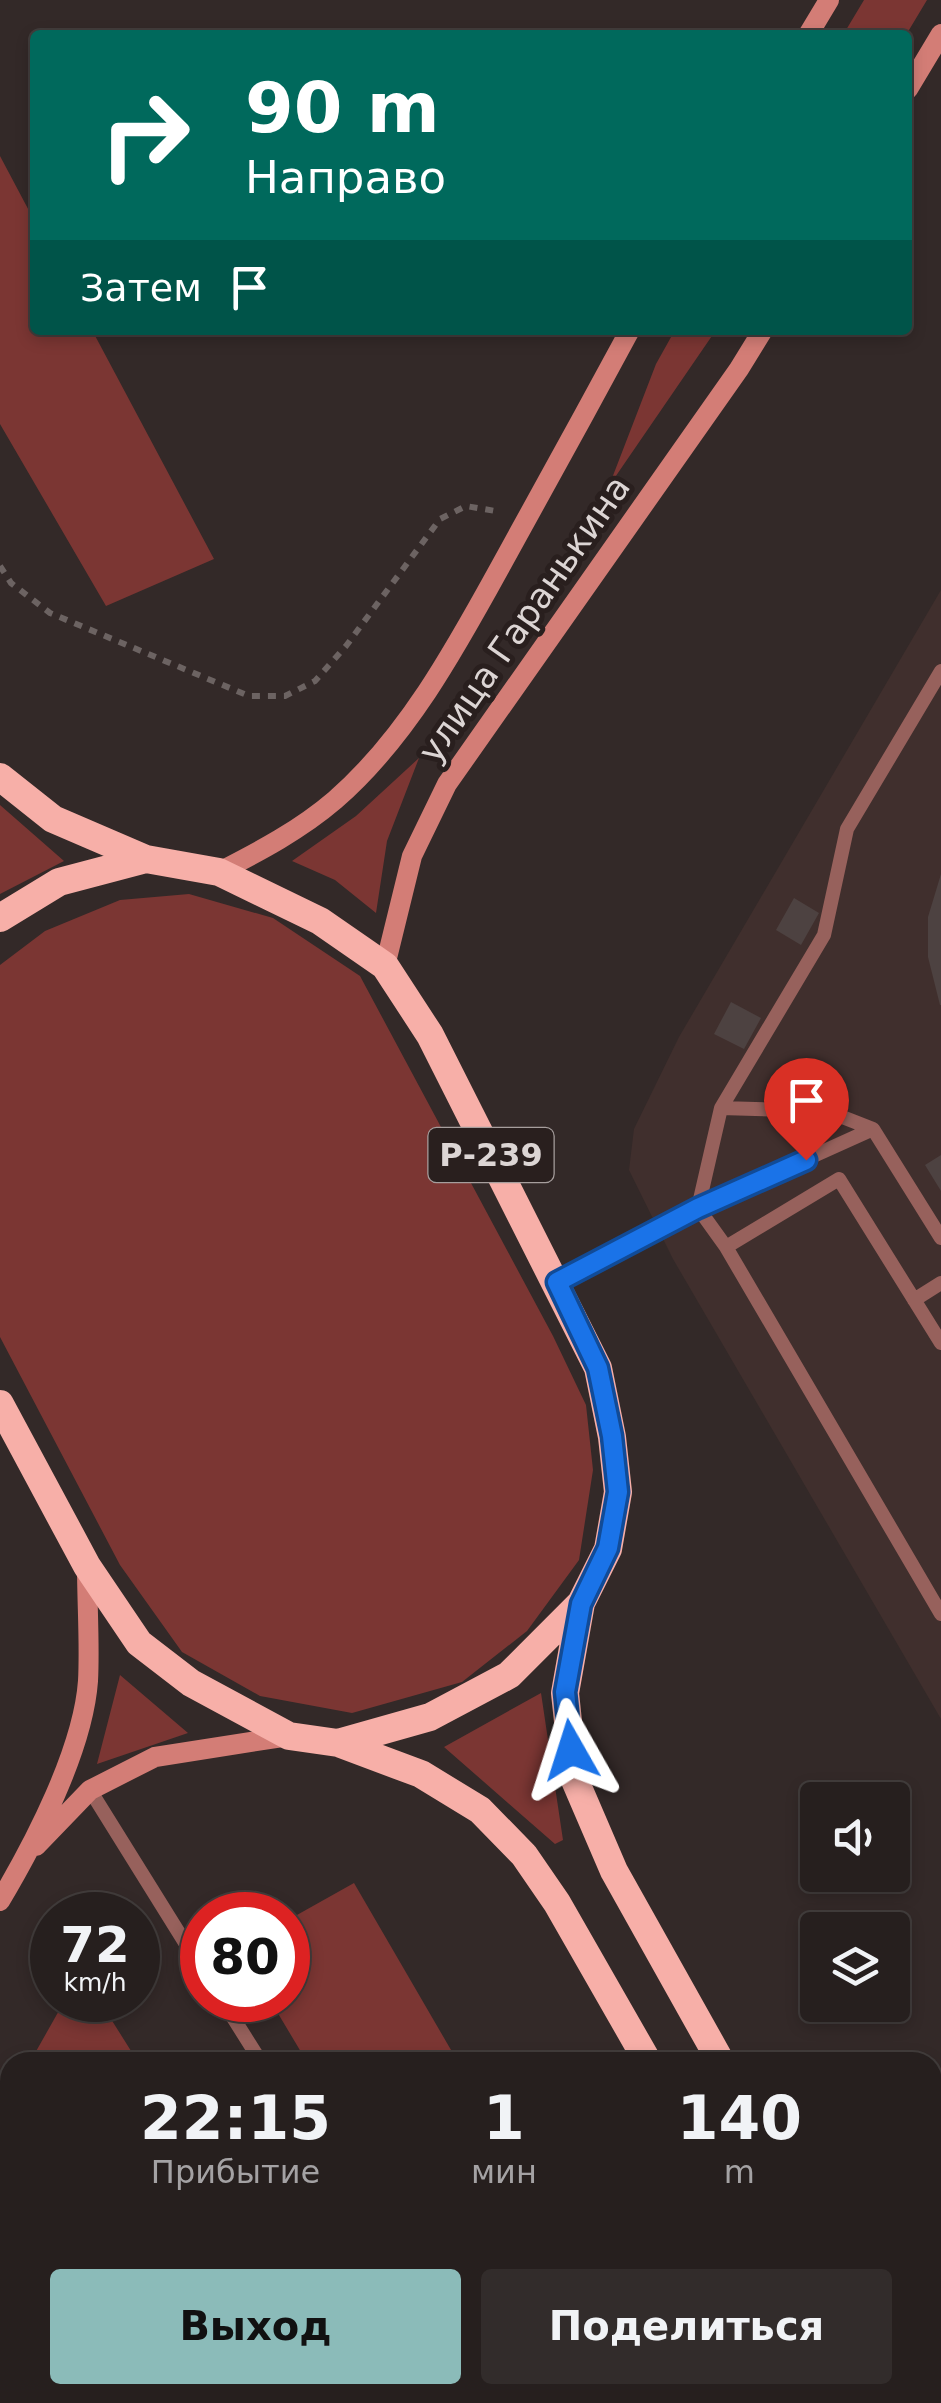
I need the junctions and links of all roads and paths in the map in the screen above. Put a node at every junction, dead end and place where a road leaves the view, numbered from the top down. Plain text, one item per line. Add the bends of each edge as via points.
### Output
1 (829, 0) edge
2 (811, 30) edge
3 (941, 34) edge
4 (912, 83) edge
5 (627, 335) edge
6 (759, 335) edge
7 (528, 517) junction
8 (0, 566) edge
9 (941, 671) edge
10 (0, 778) edge
11 (146, 859) junction
12 (219, 872) junction
13 (0, 918) edge
14 (385, 966) junction
15 (720, 1108) junction
16 (873, 1129) junction
17 (698, 1208) junction
18 (941, 1238) edge
19 (726, 1247) junction
20 (557, 1282) junction
21 (941, 1283) edge
22 (914, 1300) junction
23 (941, 1343) edge
24 (0, 1404) edge
25 (87, 1566) junction
26 (581, 1604) junction
27 (941, 1614) edge
28 (289, 1736) junction
29 (338, 1743) junction
30 (90, 1790) junction
31 (28, 1854) junction
32 (0, 1901) edge
33 (180, 1935) edge
34 (236, 2022) edge
35 (255, 2052) edge
36 (642, 2052) edge
37 (715, 2052) edge

1 - 2 main road
3 - 4 main road
5 - 7 main road, улица Гаранькина
6 - 14 main road, улица Гаранькина via 447,784 412,856
7 - 8 path via 466,506 440,520 346,646 315,680 285,696 249,696 50,613
7 - 12 main road, улица Гаранькина via 425,694 386,746 337,798 289,835
9 - 15 lane via 847,829 824,935
10 - 11 highway, Р-239 via 53,819
11 - 12 highway, Р-239
11 - 13 highway, Р-239 via 59,882
12 - 14 highway, Р-239 via 320,921
14 - 20 highway, Р-239 via 430,1035
15 - 16 lane via 827,1111
15 - 17 lane
16 - 17 lane
16 - 18 lane
17 - 19 lane
17 - 20 lane
19 - 22 lane via 840,1179
19 - 27 lane
20 - 26 highway, Р-239 via 598,1368 618,1492 608,1548
21 - 22 lane
22 - 23 lane
24 - 25 highway, Р-239
25 - 28 highway, Р-239 via 139,1643 191,1683
25 - 31 main road via 88,1684 70,1754
26 - 29 highway, Р-239 via 509,1675 430,1716
26 - 37 highway, Р-239 via 565,1692 574,1778 614,1871
28 - 29 highway, Р-239
28 - 30 main road via 155,1757
29 - 36 highway, Р-239 via 421,1774 480,1810 524,1856
30 - 31 main road
30 - 33 lane
31 - 32 main road
34 - 35 lane

